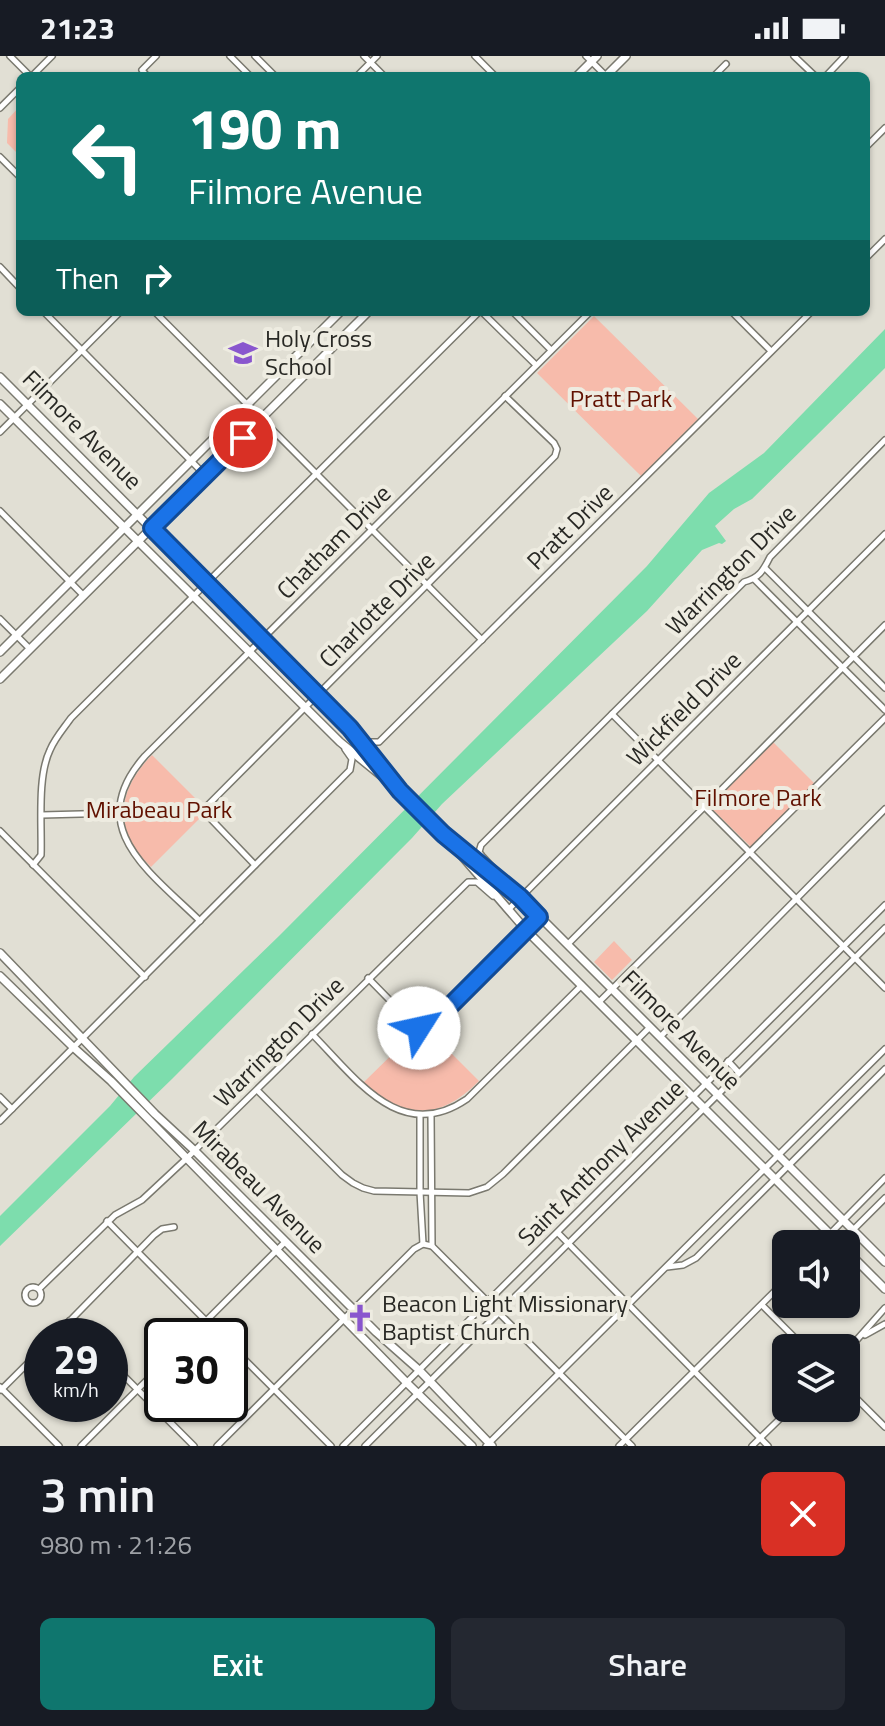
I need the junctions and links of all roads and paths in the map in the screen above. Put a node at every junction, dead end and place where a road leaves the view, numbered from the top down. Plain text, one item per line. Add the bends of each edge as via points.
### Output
1 (10, 56) edge
2 (52, 56) edge
3 (156, 56) edge
4 (230, 56) edge
5 (255, 56) edge
6 (364, 56) edge
7 (377, 56) edge
8 (475, 56) edge
9 (626, 56) edge
10 (794, 56) edge
11 (845, 56) edge
12 (371, 62) junction
13 (726, 64) dead end
14 (27, 72) edge
15 (35, 72) edge
16 (144, 72) edge
17 (246, 72) edge
18 (271, 72) edge
19 (361, 72) edge
20 (380, 72) edge
21 (491, 72) edge
22 (610, 72) edge
23 (718, 72) edge
24 (811, 72) edge
25 (830, 72) edge
26 (16, 92) edge
27 (0, 108) edge
28 (885, 128) edge
29 (870, 143) edge
30 (0, 157) edge
31 (16, 173) edge
32 (885, 239) edge
33 (870, 254) edge
34 (0, 267) edge
35 (16, 284) edge
36 (48, 316) edge
37 (116, 316) edge
38 (159, 316) edge
39 (336, 316) edge
40 (364, 316) edge
41 (477, 316) edge
42 (485, 316) edge
43 (517, 316) edge
44 (586, 316) edge
45 (736, 316) edge
46 (807, 316) edge
47 (551, 350) junction
48 (83, 351) junction
49 (771, 351) junction
50 (536, 365) junction
51 (0, 377) edge
52 (505, 396) junction
53 (0, 404) edge
54 (28, 405) junction
55 (248, 405) junction
56 (14, 418) junction
57 (261, 419) junction
58 (0, 432) edge
59 (885, 440) edge
60 (191, 461) junction
61 (205, 475) junction
62 (317, 475) junction
63 (0, 511) edge
64 (138, 514) junction
65 (125, 528) junction
66 (152, 528) junction
67 (372, 530) junction
68 (885, 534) edge
69 (138, 541) junction
70 (765, 568) junction
71 (754, 579) junction
72 (70, 582) junction
73 (207, 584) junction
74 (427, 585) junction
75 (84, 596) junction
76 (194, 597) junction
77 (808, 611) junction
78 (0, 619) edge
79 (797, 622) junction
80 (885, 625) edge
81 (16, 636) junction
82 (262, 640) junction
83 (482, 640) junction
84 (30, 649) junction
85 (0, 652) edge
86 (249, 652) junction
87 (854, 656) junction
88 (842, 668) junction
89 (0, 679) edge
90 (885, 688) edge
91 (318, 695) junction
92 (305, 708) junction
93 (885, 710) edge
94 (612, 714) junction
95 (885, 718) edge
96 (350, 728) junction
97 (340, 742) junction
98 (658, 760) junction
99 (400, 791) junction
100 (705, 806) junction
101 (885, 809) edge
102 (119, 813) junction
103 (42, 815) junction
104 (0, 831) edge
105 (443, 834) junction
106 (750, 852) junction
107 (33, 865) junction
108 (255, 865) junction
109 (520, 897) junction
110 (796, 898) junction
111 (885, 905) edge
112 (508, 910) junction
113 (539, 917) junction
114 (200, 921) junction
115 (885, 928) edge
116 (526, 930) junction
117 (568, 944) junction
118 (843, 946) junction
119 (0, 953) edge
120 (855, 958) junction
121 (0, 976) edge
122 (145, 977) junction
123 (368, 978) junction
124 (582, 985) junction
125 (885, 988) edge
126 (612, 989) junction
127 (47, 1002) junction
128 (599, 1002) junction
129 (36, 1011) junction
130 (650, 1027) junction
131 (312, 1034) junction
132 (660, 1037) junction
133 (83, 1038) junction
134 (637, 1040) junction
135 (73, 1047) junction
136 (885, 1049) edge
137 (728, 1061) junction
138 (885, 1069) edge
139 (739, 1073) junction
140 (113, 1078) junction
141 (706, 1083) junction
142 (257, 1090) junction
143 (717, 1095) junction
144 (693, 1096) junction
145 (0, 1097) edge
146 (704, 1108) junction
147 (12, 1109) junction
148 (420, 1115) junction
149 (431, 1115) junction
150 (152, 1117) junction
151 (0, 1121) edge
152 (195, 1151) junction
153 (778, 1155) junction
154 (186, 1159) junction
155 (788, 1166) junction
156 (765, 1169) junction
157 (885, 1178) edge
158 (775, 1179) junction
159 (420, 1192) junction
160 (431, 1192) junction
161 (885, 1198) edge
162 (843, 1220) junction
163 (107, 1221) junction
164 (174, 1227) dead end
165 (826, 1230) edge
166 (834, 1230) edge
167 (853, 1230) joint
168 (558, 1233) junction
169 (860, 1237) edge
170 (285, 1242) junction
171 (423, 1244) junction
172 (568, 1245) junction
173 (432, 1246) junction
174 (277, 1250) junction
175 (138, 1252) junction
176 (885, 1262) edge
177 (860, 1264) edge
178 (666, 1267) junction
179 (39, 1289) dead end
180 (885, 1289) edge
181 (772, 1294) edge
182 (488, 1302) junction
183 (628, 1305) junction
184 (762, 1305) junction
185 (885, 1308) edge
186 (354, 1310) junction
187 (499, 1313) junction
188 (72, 1318) edge
189 (203, 1318) edge
190 (209, 1318) edge
191 (345, 1319) junction
192 (885, 1324) edge
193 (791, 1334) edge
194 (860, 1337) joint
195 (248, 1363) edge
196 (24, 1367) edge
197 (419, 1370) junction
198 (694, 1372) junction
199 (559, 1373) junction
200 (128, 1380) edge
201 (430, 1381) junction
202 (407, 1383) junction
203 (144, 1384) edge
204 (1, 1389) edge
205 (274, 1389) junction
206 (138, 1390) junction
207 (417, 1394) junction
208 (860, 1402) edge
209 (777, 1422) edge
210 (885, 1427) edge
211 (760, 1438) junction
212 (626, 1440) junction
213 (489, 1445) edge
214 (59, 1446) edge
215 (81, 1446) edge
216 (194, 1446) edge
217 (217, 1446) edge
218 (331, 1446) edge
219 (343, 1446) edge
220 (365, 1446) edge
221 (472, 1446) edge
222 (619, 1446) edge
223 (632, 1446) edge
224 (752, 1446) edge
225 (768, 1446) edge

1 - 14 street
2 - 15 street
3 - 16 street
4 - 17 street
5 - 18 street
6 - 12 street
7 - 12 street
8 - 21 street
9 - 22 street
10 - 24 street
11 - 25 street
12 - 19 street
12 - 20 street
13 - 23 street
26 - 27 street
28 - 29 street
30 - 31 street
32 - 33 street
34 - 35 street
36 - 48 street
37 - 48 street
38 - 55 street
39 - 55 street
40 - 57 street
41 - 62 street
42 - 50 street
43 - 47 street
44 - 47 street, Chatham Drive
45 - 49 street
46 - 49 street, Pratt Drive
47 - 50 street, Chatham Drive
48 - 54 street
48 - 60 street
49 - 83 street, Pratt Drive
50 - 52 street, Chatham Drive
51 - 54 street, Filmore Avenue
52 - 67 street, Chatham Drive
52 - 74 street, Charlotte Drive via 557,449
53 - 56 street, Filmore Avenue
54 - 56 street
54 - 64 street, Filmore Avenue
55 - 57 street
55 - 60 street
56 - 58 street
56 - 65 street, Filmore Avenue
57 - 61 street
57 - 62 street
59 - 70 street, Warrington Drive
60 - 61 street
60 - 64 street
61 - 66 street
62 - 67 street
62 - 73 street
63 - 72 street
64 - 65 street
64 - 66 street, Filmore Avenue
65 - 69 street, Filmore Avenue
65 - 72 street
66 - 69 street
66 - 73 street, Filmore Avenue
67 - 74 street
67 - 82 street, Chatham Drive
68 - 77 street, Wickfield Drive
69 - 75 street
69 - 76 street, Filmore Avenue
70 - 71 street, Warrington Drive
70 - 77 street
71 - 79 street
71 - 94 street, Warrington Drive via 744,582
72 - 75 street
72 - 81 street
73 - 76 street
73 - 82 street, Filmore Avenue
74 - 83 street
74 - 91 street, Charlotte Drive
75 - 84 street
76 - 86 street, Filmore Avenue
76 - 103 street via 61,732 45,764
77 - 79 street, Wickfield Drive
77 - 87 street
78 - 81 street
79 - 88 street
79 - 98 street, Wickfield Drive
80 - 87 street
81 - 84 street
81 - 85 street
82 - 86 street, Chatham Drive
82 - 91 street, Filmore Avenue
83 - 96 street, Pratt Drive via 379,742 368,742
84 - 89 street
86 - 92 street, Filmore Avenue
86 - 102 street, Chatham Drive via 134,768
87 - 88 street
87 - 90 street
88 - 93 street
88 - 100 street
91 - 92 street, Charlotte Drive
91 - 96 street, Filmore Avenue
92 - 97 street, Filmore Avenue
92 - 108 street, Charlotte Drive via 206,810
94 - 98 street
94 - 109 street, Warrington Drive via 479,848
95 - 106 street
96 - 99 street, Filmore Avenue
97 - 99 street, Filmore Avenue
97 - 108 street via 352,759 350,770
98 - 100 street
98 - 109 street, Wickfield Drive
99 - 105 street, Filmore Avenue
100 - 106 street
100 - 117 street
101 - 110 street
102 - 103 street
102 - 114 street via 134,854
103 - 107 street via 41,855
104 - 107 street
105 - 109 street, Filmore Avenue
105 - 112 street, Filmore Avenue
106 - 110 street
106 - 126 street
107 - 122 street
108 - 114 street
109 - 112 street, Wickfield Drive
109 - 113 street, Filmore Avenue
110 - 118 street
110 - 132 street
111 - 118 street, Saint Anthony Avenue
112 - 116 street, Filmore Avenue
112 - 123 street, Warrington Drive via 477,882 468,882
113 - 116 street
113 - 117 street, Filmore Avenue
114 - 122 street
115 - 120 street, Saint Anthony Avenue
116 - 123 street via 428,1028 414,1025
116 - 124 street, Filmore Avenue
117 - 126 street, Filmore Avenue
118 - 120 street
118 - 137 street, Saint Anthony Avenue
119 - 127 street, Mirabeau Avenue
120 - 125 street
120 - 139 street, Saint Anthony Avenue
121 - 129 street, Mirabeau Avenue
122 - 133 street
123 - 131 street, Warrington Drive
124 - 128 street, Filmore Avenue
124 - 149 street via 467,1099
126 - 128 street
126 - 130 street, Filmore Avenue
127 - 129 street
127 - 133 street, Mirabeau Avenue
128 - 134 street, Filmore Avenue
129 - 135 street, Mirabeau Avenue
130 - 132 street, Filmore Avenue
130 - 134 street
131 - 142 street, Warrington Drive
131 - 148 street via 384,1104
132 - 141 street, Filmore Avenue
133 - 135 street
133 - 140 street, Mirabeau Avenue
134 - 144 street, Filmore Avenue
134 - 160 street via 487,1187 469,1193
135 - 140 street, Mirabeau Avenue
135 - 147 street
136 - 153 street
137 - 139 street
137 - 141 street, Saint Anthony Avenue
138 - 155 street
139 - 143 street, Saint Anthony Avenue
140 - 150 street, Mirabeau Avenue
141 - 143 street, Filmore Avenue
141 - 144 street, Saint Anthony Avenue
142 - 152 street, Warrington Drive
142 - 159 street via 353,1183 374,1191
143 - 146 street, Saint Anthony Avenue
143 - 153 street, Filmore Avenue
144 - 146 street, Filmore Avenue
144 - 168 street, Saint Anthony Avenue
145 - 147 street
146 - 156 street, Filmore Avenue
146 - 172 street, Saint Anthony Avenue
147 - 151 street
148 - 149 street
148 - 159 street
149 - 160 street
150 - 152 street, Mirabeau Avenue
150 - 154 street, Mirabeau Avenue
152 - 154 street, Warrington Drive
152 - 170 street, Mirabeau Avenue
153 - 155 street, Filmore Avenue
153 - 156 street
154 - 163 street, Warrington Drive via 142,1200
154 - 174 street, Mirabeau Avenue
155 - 158 street
155 - 162 street, Filmore Avenue
156 - 158 street, Filmore Avenue
156 - 178 street
157 - 162 street
158 - 165 street, Filmore Avenue
158 - 178 street via 696,1258
159 - 160 street
159 - 171 street
160 - 173 street
161 - 167 street
162 - 166 street
162 - 167 street, Filmore Avenue
163 - 175 street
163 - 179 street, Warrington Drive
164 - 175 street via 162,1229
168 - 172 street
168 - 182 street, Saint Anthony Avenue
169 - 176 street, Filmore Avenue
170 - 174 street
170 - 186 street, Mirabeau Avenue
171 - 173 street
171 - 186 street
172 - 183 street
172 - 187 street, Saint Anthony Avenue
173 - 182 street
174 - 190 street
174 - 191 street, Mirabeau Avenue
175 - 188 street
175 - 189 street
177 - 180 street
178 - 183 street
181 - 184 street
182 - 187 street
182 - 197 street, Saint Anthony Avenue
183 - 198 street
183 - 199 street
184 - 193 street
184 - 198 street
185 - 194 street
186 - 191 street
186 - 197 street, Mirabeau Avenue
187 - 199 street
187 - 201 street, Saint Anthony Avenue
191 - 202 street, Mirabeau Avenue
191 - 205 street
192 - 194 street
195 - 205 street
196 - 204 street
197 - 201 street, Mirabeau Avenue
197 - 202 street, Saint Anthony Avenue
198 - 211 street
198 - 212 street
199 - 212 street
199 - 213 street
200 - 206 street
201 - 207 street, Saint Anthony Avenue
201 - 213 street, Mirabeau Avenue
202 - 207 street, Mirabeau Avenue
202 - 219 street, Saint Anthony Avenue
203 - 206 street
204 - 214 street
205 - 217 street
205 - 218 street
206 - 215 street
206 - 216 street
207 - 220 street, Saint Anthony Avenue
207 - 221 street, Mirabeau Avenue
208 - 210 street
209 - 211 street
211 - 224 street
211 - 225 street
212 - 222 street
212 - 223 street

